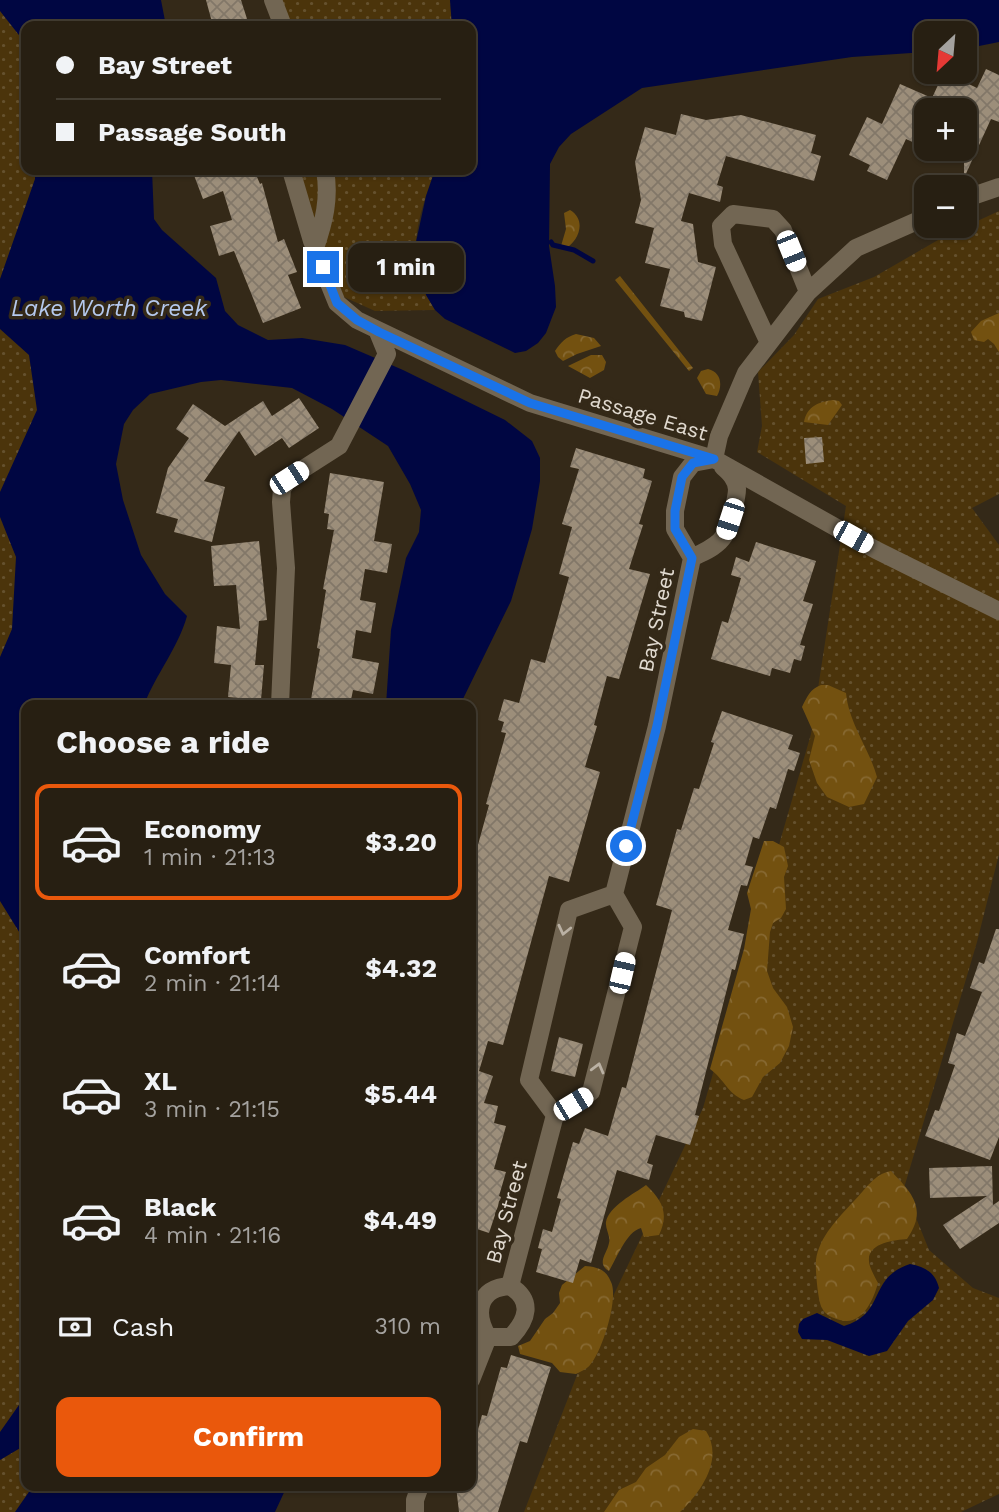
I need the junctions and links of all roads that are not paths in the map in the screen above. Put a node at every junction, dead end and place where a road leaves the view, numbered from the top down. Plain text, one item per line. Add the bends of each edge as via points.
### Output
1 (273, 0) edge
2 (281, 21) edge
3 (292, 175) edge
4 (326, 175) edge
5 (999, 187) edge
6 (977, 195) edge
7 (914, 222) edge
8 (315, 248) junction
9 (808, 292) junction
10 (379, 332) junction
11 (769, 343) junction
12 (714, 459) junction
13 (692, 558) junction
14 (999, 611) edge
15 (280, 700) edge
16 (614, 894) junction
17 (555, 1115) junction
18 (510, 1286) junction
19 (488, 1337) junction
20 (476, 1367) edge
21 (418, 1491) edge
22 (415, 1512) edge

1 - 2 lane
3 - 8 lane, Passage East
4 - 8 lane via 326,213
5 - 6 lane
7 - 9 lane via 856,248
8 - 10 lane, Passage East via 337,303
9 - 11 lane
9 - 11 lane via 783,230 773,219 733,214 722,226 723,244
10 - 12 lane, Passage East via 530,403
10 - 15 lane via 387,354 339,446 289,478 282,489 286,568
11 - 12 lane via 746,373
12 - 13 lane, Bay Street via 693,463 682,477 675,529
12 - 13 lane via 733,476 737,489 724,536
12 - 14 lane, Passage East via 876,550
13 - 16 lane, Bay Street via 657,726
17 -> 16 lane via 591,1093 633,927
16 -> 17 lane via 569,910 529,1080
17 - 18 lane, Bay Street
18 - 19 lane, Bay Street via 497,1287 485,1296 479,1312
18 - 19 lane via 524,1300 523,1324 511,1337
19 - 20 lane
21 - 22 lane

